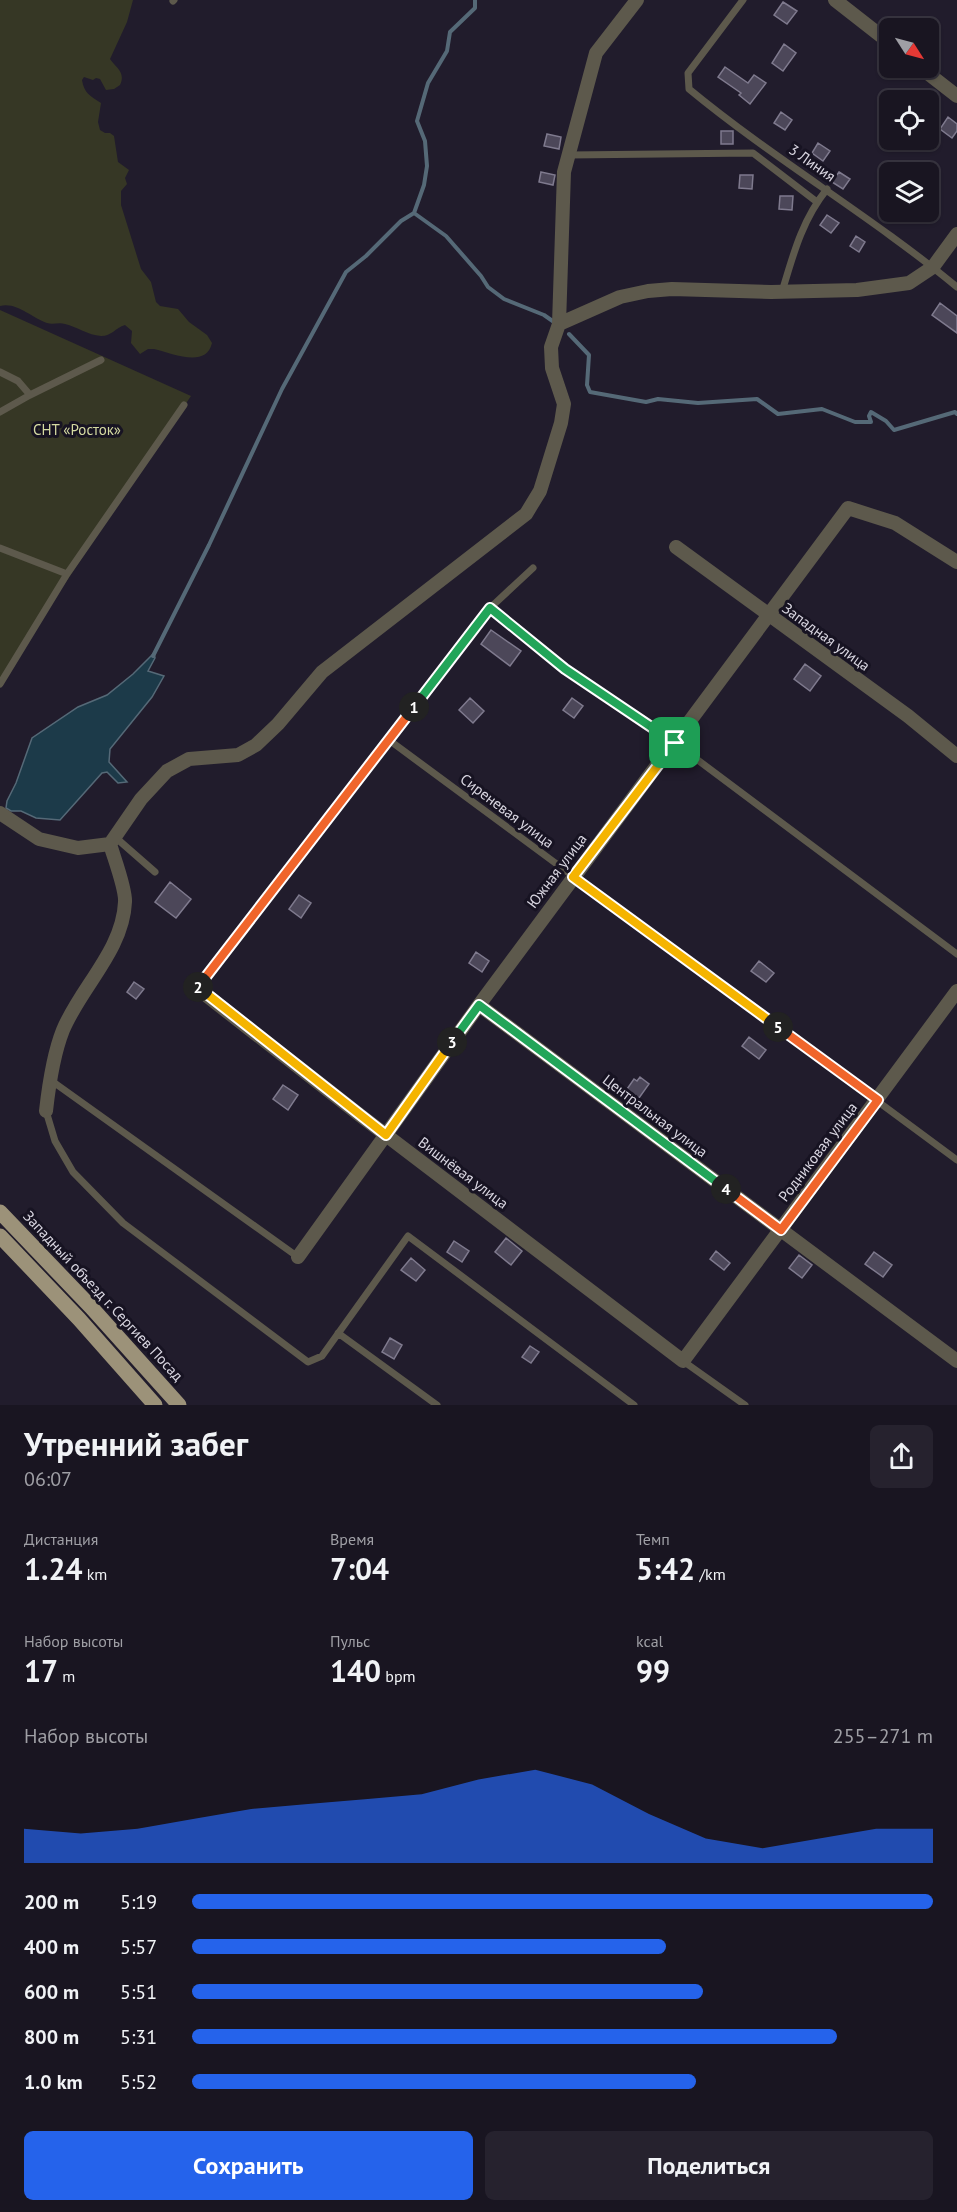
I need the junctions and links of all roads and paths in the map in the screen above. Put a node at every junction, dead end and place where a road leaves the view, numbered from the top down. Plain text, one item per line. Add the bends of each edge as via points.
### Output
1 (637, 0) edge
2 (743, 0) edge
3 (835, 0) edge
4 (879, 34) edge
5 (934, 78) edge
6 (957, 96) edge
7 (569, 154) junction
8 (827, 189) junction
9 (817, 202) junction
10 (957, 234) edge
11 (933, 267) junction
12 (957, 287) edge
13 (782, 292) junction
14 (559, 324) junction
15 (101, 360) dead end
16 (0, 372) edge
17 (30, 395) junction
18 (184, 405) dead end
19 (0, 412) edge
20 (676, 547) dead end
21 (0, 548) edge
22 (957, 562) edge
23 (534, 568) dead end
24 (67, 574) junction
25 (490, 608) junction
26 (768, 616) junction
27 (0, 684) edge
28 (389, 740) junction
29 (675, 743) junction
30 (957, 756) edge
31 (0, 813) edge
32 (112, 840) junction
33 (155, 872) dead end
34 (573, 877) junction
35 (957, 954) edge
36 (197, 988) joint
37 (957, 991) edge
38 (479, 1005) junction
39 (50, 1079) junction
40 (878, 1100) junction
41 (46, 1111) joint
42 (386, 1135) junction
43 (957, 1160) edge
44 (0, 1212) edge
45 (781, 1230) junction
46 (0, 1236) edge
47 (298, 1257) joint
48 (338, 1333) junction
49 (683, 1361) junction
50 (957, 1361) edge
51 (155, 1405) edge
52 (179, 1405) edge
53 (436, 1405) edge
54 (634, 1405) edge
55 (745, 1405) edge

1 - 7 street via 596,53
2 - 8 lane, 3 Линия via 688,73 689,89 730,123
3 - 4 street
5 - 6 street
7 - 9 lane via 753,153
7 - 14 street via 564,172
8 - 9 lane
8 - 11 lane, 3 Линия
9 - 13 lane via 795,248
10 - 11 street
11 - 12 lane, 3 Линия
11 - 13 street via 909,283 857,290
13 - 14 street via 648,291 620,297
14 - 32 street via 551,347 552,368 564,404 540,491 526,514 322,672 256,746 238,755 189,759 166,771
15 - 17 lane
16 - 17 lane via 18,381
17 - 19 lane
18 - 24 lane
20 - 26 street, Западная улица
21 - 24 lane
22 - 26 street, Южная улица via 895,523 848,508
23 - 25 lane
24 - 27 lane
25 - 28 lane
25 - 29 lane via 565,669
26 - 29 street, Южная улица
26 - 30 street, Западная улица
28 - 34 lane, Сиреневая улица
28 - 36 lane
29 - 34 street, Южная улица
29 - 35 lane
31 - 32 street via 39,839 78,848
32 - 33 lane
32 - 39 street via 126,900 122,924 63,1030
34 - 38 street, Южная улица
34 - 40 lane, Сиреневая улица
36 - 42 street, Вишнёвая улица
37 - 40 street, Родниковая улица
38 - 42 street, Южная улица
38 - 45 street, Центральная улица
39 - 41 street
39 - 47 lane
40 - 43 lane, Сиреневая улица
40 - 45 street, Родниковая улица
41 - 48 lane via 55,1141 73,1172 123,1223 308,1362 322,1356
42 - 47 street, Южная улица
42 - 49 street, Вишнёвая улица
44 - 52 main road, Западный объезд г. Сергиев Посад
45 - 49 street, Родниковая улица
45 - 50 street, Центральная улица
46 - 51 main road
48 - 53 lane
48 - 54 lane via 408,1236
49 - 55 lane

